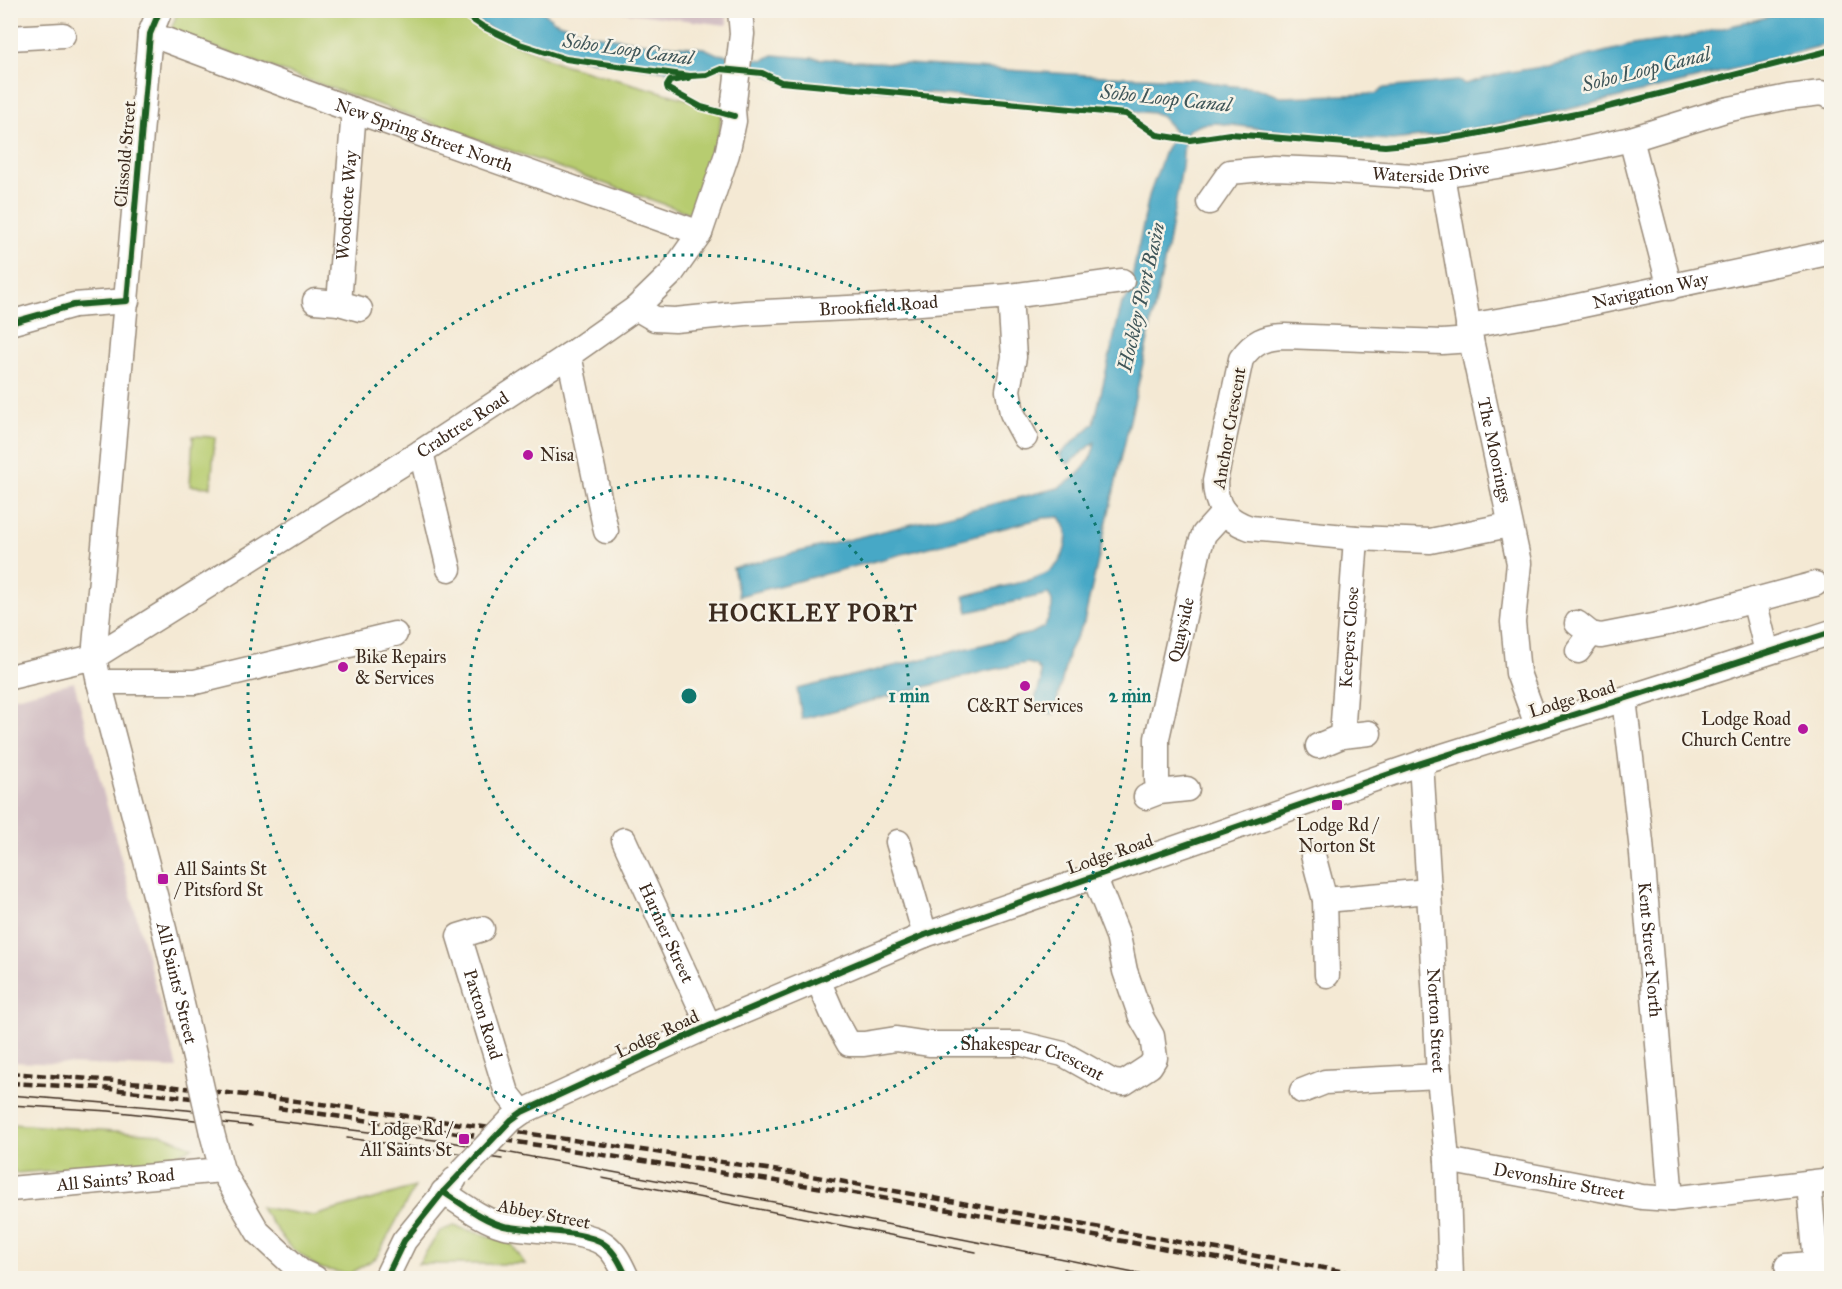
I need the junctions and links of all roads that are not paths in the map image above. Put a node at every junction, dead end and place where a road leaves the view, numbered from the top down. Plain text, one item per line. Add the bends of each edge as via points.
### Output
1 (160, 10) edge
2 (740, 10) edge
3 (150, 34) junction
4 (63, 35) dead end
5 (10, 38) edge
6 (1832, 97) edge
7 (354, 110) junction
8 (1631, 139) junction
9 (1442, 175) junction
10 (1209, 202) dead end
11 (700, 233) junction
12 (1832, 252) edge
13 (1122, 281) dead end
14 (1670, 288) junction
15 (1010, 296) junction
16 (127, 301) junction
17 (338, 304) dead end
18 (636, 308) junction
19 (10, 323) edge
20 (1469, 333) junction
21 (569, 355) junction
22 (1025, 437) dead end
23 (422, 452) junction
24 (1224, 512) junction
25 (1509, 525) junction
26 (606, 531) dead end
27 (1356, 538) junction
28 (439, 561) dead end
29 (1815, 584) dead end
30 (1754, 600) junction
31 (1831, 632) edge
32 (395, 634) dead end
33 (1582, 636) dead end
34 (1832, 639) edge
35 (1767, 652) junction
36 (94, 657) junction
37 (10, 677) edge
38 (99, 682) junction
39 (1624, 699) junction
40 (1537, 725) junction
41 (1369, 733) dead end
42 (1342, 736) junction
43 (1318, 746) dead end
44 (1421, 762) junction
45 (1187, 789) dead end
46 (624, 840) dead end
47 (898, 842) dead end
48 (1313, 855) dead end
49 (1094, 876) junction
50 (1430, 891) junction
51 (1324, 900) junction
52 (482, 929) dead end
53 (925, 935) junction
54 (1327, 975) dead end
55 (818, 980) junction
56 (709, 1026) junction
57 (1439, 1076) junction
58 (1302, 1091) dead end
59 (516, 1116) junction
60 (1447, 1160) junction
61 (222, 1170) junction
62 (1820, 1182) edge
63 (10, 1189) edge
64 (443, 1192) junction
65 (1671, 1199) junction
66 (1824, 1262) edge
67 (1787, 1266) dead end
68 (1451, 1270) edge
69 (315, 1278) edge
70 (386, 1278) edge
71 (627, 1278) edge

1 - 3 street, Clissold Street
2 - 11 street, Crabtree Road via 742,34 734,121
3 - 7 street, New Spring Street North
3 - 16 street, Clissold Street
4 - 5 street
6 - 8 street, Waterside Drive via 1821,93 1777,99 1725,110
7 - 11 street, New Spring Street North
7 - 17 street, Woodcote Way
8 - 9 street, Waterside Drive via 1551,158
8 - 14 street
9 - 10 street, Waterside Drive via 1223,164
9 - 20 street, The Moorings
11 - 18 street, Crabtree Road via 671,274
12 - 14 street, Navigation Way
13 - 15 street, Brookfield Road
14 - 20 street, Navigation Way
15 - 18 street, Brookfield Road via 675,320 656,319
15 - 22 street via 1014,357 1001,391
16 - 19 street via 74,305
16 - 36 street, Clissold Street
18 - 21 street, Crabtree Road
20 - 24 street, Anchor Crescent via 1442,342 1286,336 1258,341 1241,359 1215,482 1215,495
20 - 25 street, The Moorings
21 - 23 street, Crabtree Road
21 - 26 street
23 - 28 street
23 - 36 street, Crabtree Road
24 - 27 street, Anchor Crescent via 1231,520 1250,528
24 - 45 street, Quayside via 1204,534 1199,549 1157,738 1157,780 1152,795
25 - 27 street, Anchor Crescent via 1430,541
25 - 40 street, The Moorings via 1519,563 1513,622 1518,673
27 - 42 street, Keepers Close
29 - 30 street
30 - 33 street via 1673,622
30 - 35 street
31 - 34 street
31 - 35 street, Lodge Road
32 - 38 street via 195,682
35 - 39 street, Lodge Road
36 - 37 street, Crabtree Road
36 - 38 street, All Saints' Street
38 - 61 street, All Saints' Street, bridge
39 - 40 street, Lodge Road
39 - 65 street, Kent Street North via 1641,842
40 - 44 street, Lodge Road
41 - 42 street
42 - 43 street
44 - 49 street, Lodge Road
44 - 50 street, Norton Street
46 - 56 street, Harmer Street
47 - 53 street
48 - 51 street
49 - 53 street, Lodge Road
49 - 55 street, Shakespear Crescent via 1154,1045 1155,1058 1149,1066 1124,1083 1113,1082 1063,1054 1022,1044 929,1044 896,1039 849,1044
50 - 51 street
50 - 57 street, Norton Street
51 - 54 street
52 - 59 street, Paxton Road via 459,936
53 - 55 street, Lodge Road
55 - 56 street, Lodge Road
56 - 59 street, Lodge Road
57 - 58 street via 1325,1082
57 - 60 street, Norton Street
59 - 64 street, Lodge Road, bridge
60 - 65 street, Devonshire Street via 1642,1197
60 - 68 street, Norton Street
61 - 63 street, All Saints' Road
61 - 69 street, All Saints' Street via 258,1232 300,1271
62 - 65 street, Devonshire Street
62 - 66 street
64 - 70 street, Lodge Road via 404,1241
64 - 71 street, Abbey Street via 502,1225 589,1236 616,1257
66 - 67 street

